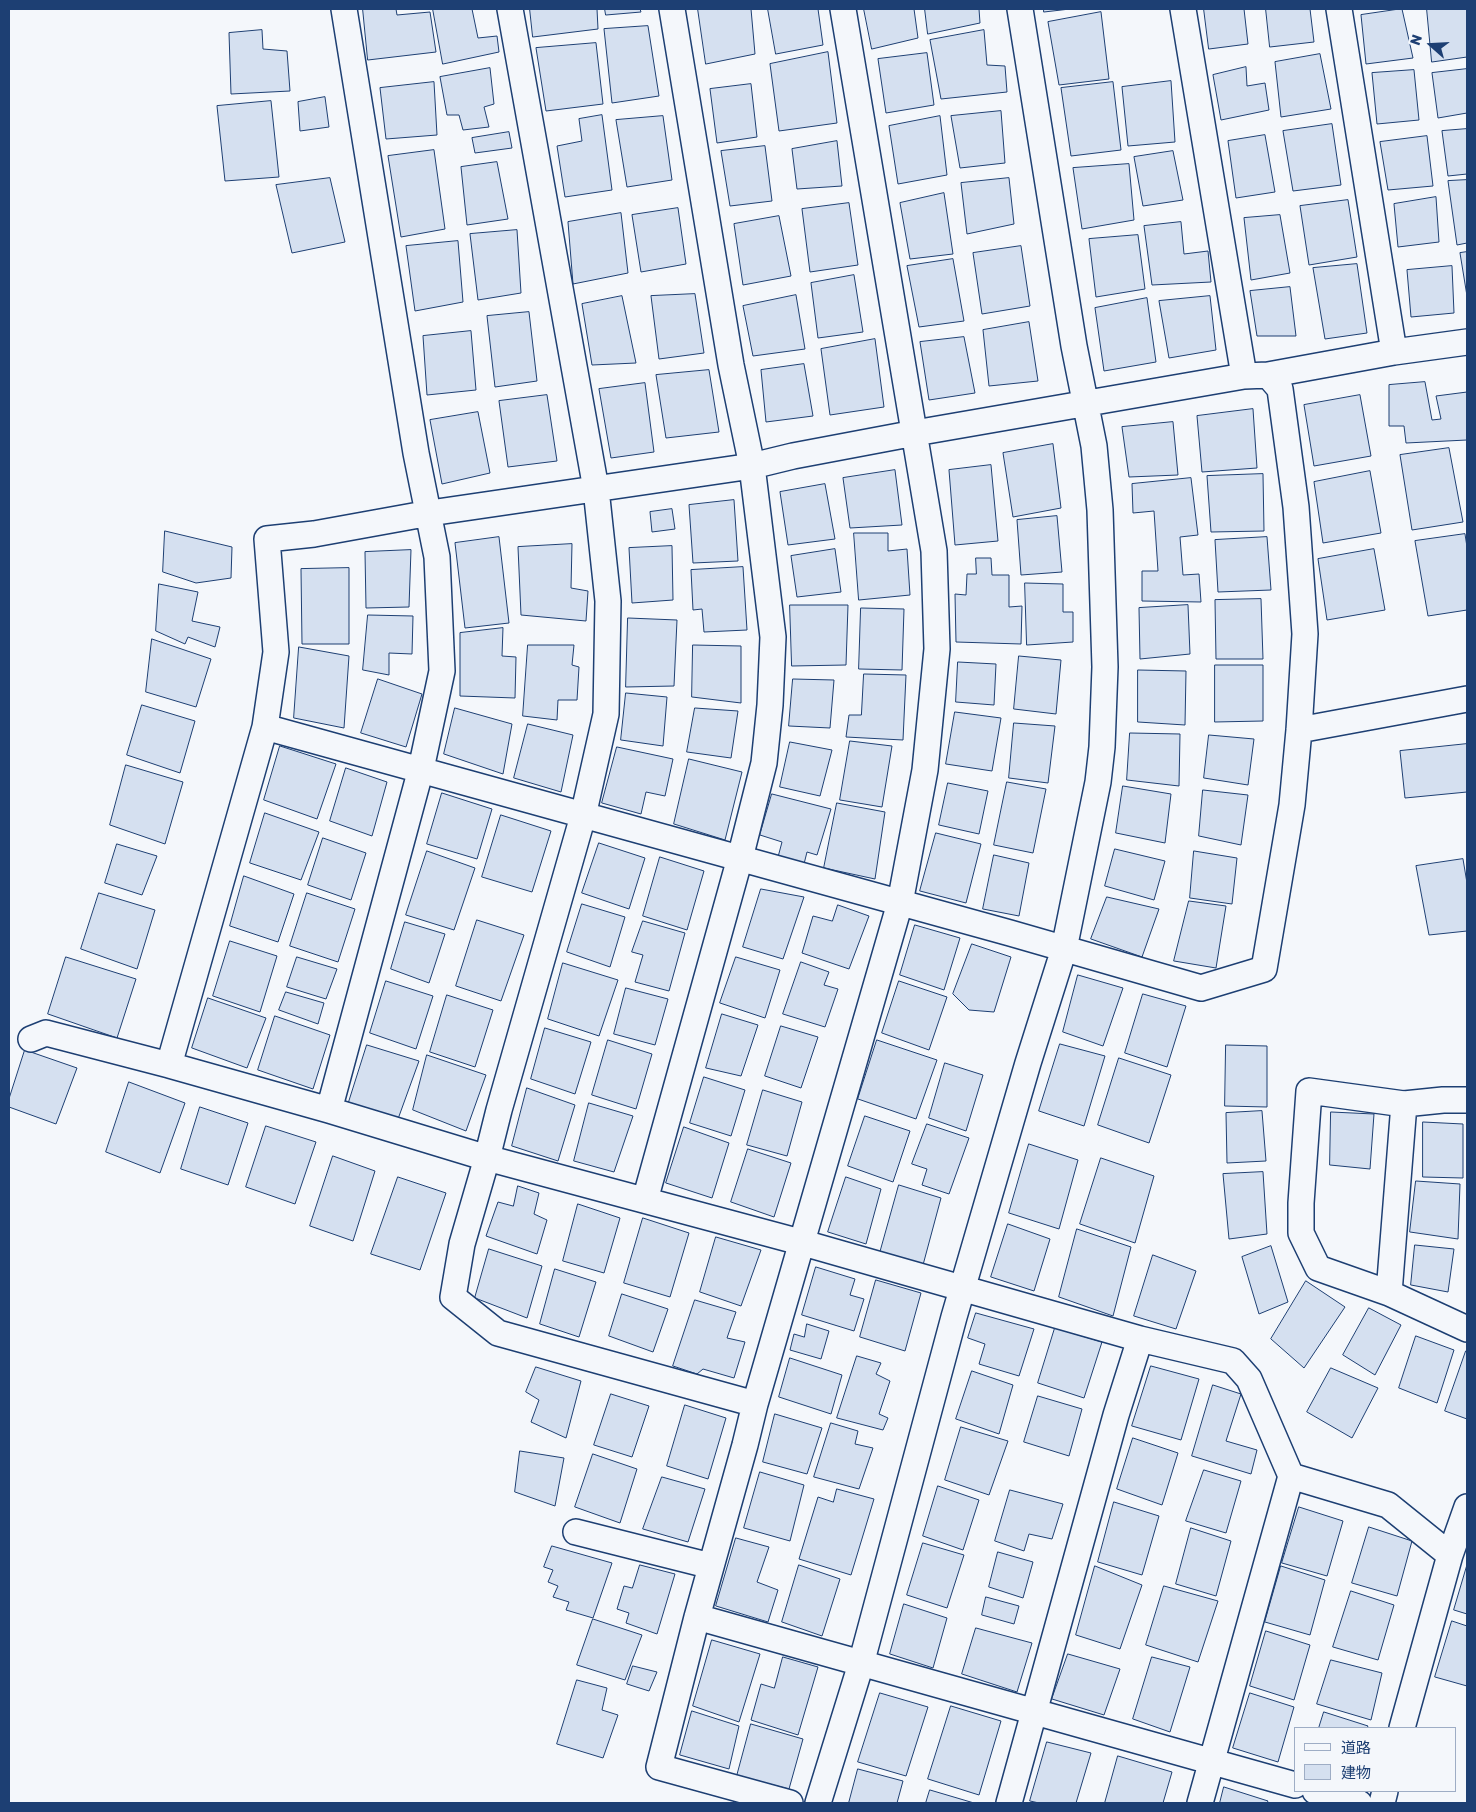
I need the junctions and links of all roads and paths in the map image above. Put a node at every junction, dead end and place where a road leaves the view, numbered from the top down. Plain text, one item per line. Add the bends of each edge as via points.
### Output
1 (344, 9) edge
2 (510, 9) edge
3 (672, 9) edge
4 (843, 9) edge
5 (1020, 9) edge
6 (1183, 9) edge
7 (1339, 9) edge
8 (1467, 342) edge
9 (1394, 352) junction
10 (1256, 376) junction
11 (1085, 404) junction
12 (915, 434) junction
13 (752, 466) junction
14 (596, 489) junction
15 (430, 513) junction
16 (1467, 700) edge
17 (264, 727) junction
18 (1299, 730) junction
19 (421, 769) junction
20 (582, 816) junction
21 (740, 858) junction
22 (900, 903) junction
23 (1064, 949) junction
24 (31, 1039) dead end
25 (169, 1065) junction
26 (1467, 1100) edge
27 (1404, 1104) junction
28 (329, 1110) junction
29 (488, 1158) junction
30 (645, 1200) junction
31 (800, 1242) junction
32 (963, 1289) junction
33 (1389, 1293) junction
34 (1467, 1329) edge
35 (1140, 1339) junction
36 (755, 1404) junction
37 (1291, 1476) junction
38 (1467, 1507) edge
39 (576, 1532) dead end
40 (1450, 1555) junction
41 (711, 1566) junction
42 (697, 1617) junction
43 (861, 1664) junction
44 (1034, 1711) junction
45 (1402, 1727) edge
46 (1211, 1761) junction
47 (1294, 1785) edge
48 (1319, 1792) edge
49 (790, 1803) edge
50 (818, 1803) edge
51 (1008, 1803) edge
52 (1200, 1803) edge
53 (1359, 1803) edge

1 - 15 street via 416,453
2 - 14 street
3 - 13 street via 731,365
4 - 12 street
5 - 11 street
6 - 10 street
7 - 9 street
8 - 9 street
9 - 10 street
10 - 11 street
10 - 18 street via 1280,389 1296,507 1305,634
11 - 12 street
11 - 23 street via 1094,446 1100,510 1105,666 1102,747 1098,782
12 - 13 street
12 - 22 street via 934,551 936,649 925,770
13 - 14 street
13 - 21 street via 773,637 764,763
14 - 15 street
14 - 20 street via 608,601 606,714
15 - 17 street via 267,539 276,652
15 - 19 street via 437,557 442,671
16 - 18 street
17 - 19 street
17 - 25 street
18 - 23 street via 1292,805 1264,969 1201,988
19 - 20 street
19 - 28 street
20 - 21 street
20 - 29 street via 498,1110
21 - 22 street
21 - 30 street
22 - 23 street
22 - 31 street
23 - 32 street
24 - 25 street via 46,1033
25 - 28 street
26 - 27 street
27 - 33 street
27 - 33 street via 1309,1091 1302,1233 1318,1268
28 - 29 street
29 - 30 street
29 - 36 street via 462,1244 453,1297 498,1333
30 - 31 street
31 - 32 street
31 - 36 street
32 - 35 street
32 - 43 street
33 - 34 street
35 - 37 street via 1233,1361 1249,1379
35 - 44 street
36 - 41 street
37 - 40 street via 1388,1505
37 - 46 street
38 - 40 street
39 - 41 street
40 - 45 street
41 - 42 street
42 - 43 street
42 - 49 street via 659,1767
43 - 44 street
43 - 50 street
44 - 46 street
44 - 51 street
46 - 47 street
46 - 52 street
48 - 53 street

